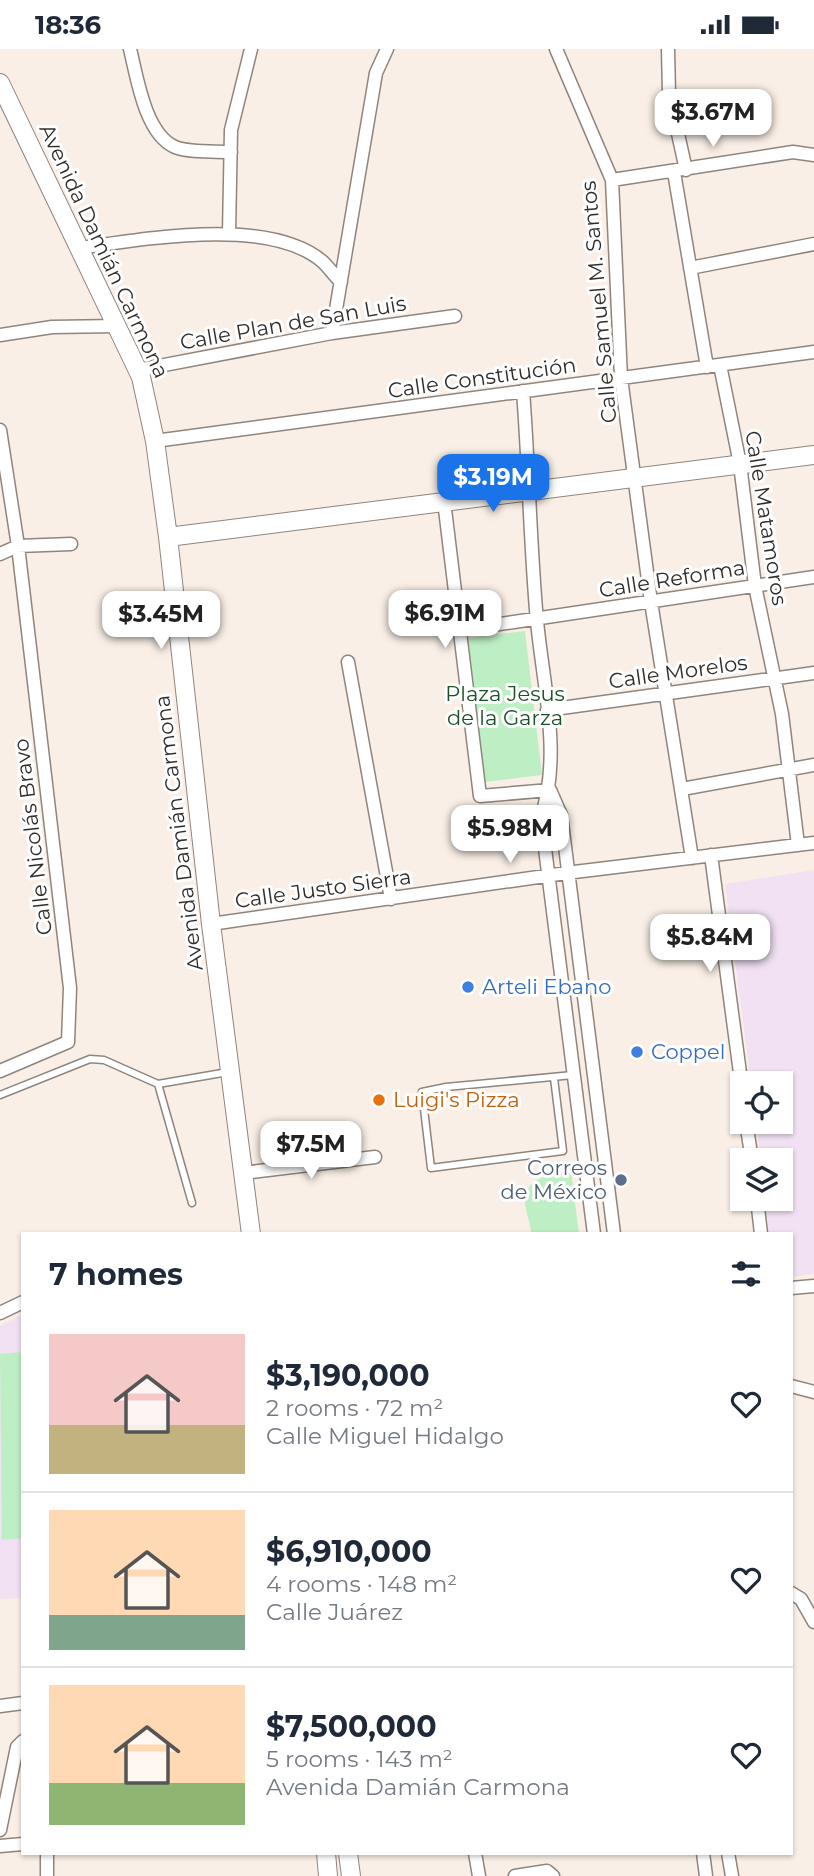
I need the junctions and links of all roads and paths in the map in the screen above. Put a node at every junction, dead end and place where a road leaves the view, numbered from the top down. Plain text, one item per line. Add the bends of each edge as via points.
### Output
1 (130, 49) edge
2 (251, 49) edge
3 (387, 49) edge
4 (556, 49) edge
5 (668, 49) edge
6 (0, 83) edge
7 (230, 152) junction
8 (814, 155) edge
9 (680, 171) junction
10 (612, 180) junction
11 (229, 233) junction
12 (814, 244) edge
13 (80, 248) junction
14 (690, 268) junction
15 (341, 282) junction
16 (455, 316) dead end
17 (117, 326) junction
18 (332, 333) junction
19 (0, 335) edge
20 (814, 352) edge
21 (713, 366) junction
22 (138, 370) junction
23 (621, 378) junction
24 (523, 391) junction
25 (0, 430) edge
26 (155, 441) junction
27 (814, 455) edge
28 (740, 464) junction
29 (637, 477) junction
30 (531, 491) junction
31 (444, 501) junction
32 (168, 537) junction
33 (71, 544) dead end
34 (18, 546) junction
35 (0, 554) edge
36 (814, 577) edge
37 (755, 586) junction
38 (651, 602) junction
39 (537, 619) junction
40 (460, 630) junction
41 (348, 662) dead end
42 (814, 673) edge
43 (776, 678) junction
44 (668, 693) junction
45 (547, 710) junction
46 (814, 765) edge
47 (791, 769) junction
48 (682, 789) junction
49 (550, 790) junction
50 (814, 843) edge
51 (798, 845) junction
52 (711, 855) junction
53 (692, 858) junction
54 (566, 873) junction
55 (547, 877) junction
56 (391, 899) junction
57 (212, 924) junction
58 (0, 1071) edge
59 (230, 1071) junction
60 (740, 1071) edge
61 (575, 1075) junction
62 (554, 1078) junction
63 (158, 1084) junction
64 (0, 1095) edge
65 (603, 1152) junction
66 (585, 1154) junction
67 (375, 1157) dead end
68 (243, 1173) junction
69 (192, 1203) dead end
70 (758, 1211) edge
71 (251, 1232) edge
72 (594, 1232) edge
73 (614, 1232) edge
74 (761, 1232) edge
75 (814, 1286) edge
76 (793, 1288) edge
77 (21, 1303) edge
78 (0, 1313) edge
79 (793, 1387) edge
80 (814, 1392) edge
81 (793, 1594) edge
82 (814, 1622) edge
83 (21, 1703) edge
84 (0, 1706) edge
85 (21, 1743) edge
86 (0, 1830) edge
87 (21, 1845) edge
88 (0, 1846) edge
89 (47, 1855) edge
90 (326, 1855) edge
91 (348, 1855) edge
92 (475, 1855) edge
93 (703, 1855) edge
94 (729, 1855) edge
95 (47, 1876) edge
96 (328, 1876) edge
97 (351, 1876) edge
98 (479, 1876) edge
99 (515, 1876) edge
100 (553, 1876) edge
101 (706, 1876) edge
102 (732, 1876) edge

1 - 7 street via 146,112 162,135 176,147
2 - 7 street
3 - 15 street via 376,73
4 - 10 street, Calle Samuel M. Santos
5 - 9 street, Calle Matamoros
6 - 13 street, Avenida Damián Carmona
7 - 11 street
8 - 9 street via 793,152
9 - 10 street
9 - 14 street, Calle Matamoros
10 - 23 street, Calle Samuel M. Santos
11 - 13 street via 160,236
11 - 15 street via 293,246 322,261
12 - 14 street
13 - 17 street, Avenida Damián Carmona
14 - 21 street, Calle Matamoros
15 - 18 street
16 - 18 street, Calle Plan de San Luis
17 - 19 street via 52,327
17 - 22 street, Avenida Damián Carmona
18 - 22 street, Calle Plan de San Luis
20 - 21 street, Calle Constitución
21 - 23 street, Calle Constitución
21 - 28 street, Calle Matamoros
22 - 26 street, Avenida Damián Carmona
23 - 24 street, Calle Constitución
23 - 29 street, Calle Samuel M. Santos
24 - 26 street, Calle Constitución
24 - 30 street
25 - 34 street, Calle Nicolás Bravo
26 - 32 street, Avenida Damián Carmona
27 - 28 street
28 - 29 street
28 - 37 street, Calle Matamoros
29 - 30 street
29 - 38 street, Calle Samuel M. Santos
30 - 31 street
30 - 39 street
31 - 32 street
31 - 40 street
32 - 57 street, Avenida Damián Carmona
33 - 34 street
34 - 35 street
34 - 58 street, Calle Nicolás Bravo via 70,988 68,1042
36 - 37 street, Calle Reforma
37 - 38 street, Calle Reforma
37 - 43 street, Calle Matamoros
38 - 39 street, Calle Reforma
38 - 44 street, Calle Samuel M. Santos
39 - 40 street, Calle Reforma
39 - 45 street
40 - 49 street via 480,796
41 - 56 street
42 - 43 street, Calle Morelos
43 - 44 street, Calle Morelos
43 - 47 street, Calle Matamoros
44 - 45 street, Calle Morelos
44 - 48 street, Calle Samuel M. Santos
45 - 49 street
46 - 47 street
47 - 48 street
47 - 51 street, Calle Matamoros
48 - 53 street, Calle Samuel M. Santos
49 - 54 street via 561,814
49 - 55 street via 541,817
50 - 51 street, Calle Justo Sierra
51 - 52 street, Calle Justo Sierra
52 - 53 street, Calle Justo Sierra
52 - 60 street
53 - 54 street, Calle Justo Sierra
54 - 55 street, Calle Justo Sierra
54 - 65 street
55 - 56 street, Calle Justo Sierra
55 - 61 street
56 - 57 street, Calle Justo Sierra
57 - 59 street, Avenida Damián Carmona
59 - 63 lane
59 - 68 street, Avenida Damián Carmona
61 - 62 lane
61 - 66 street
62 - 62 lane via 563,1151 431,1168 422,1092
63 - 64 lane via 104,1060 90,1059
63 - 69 lane
65 - 66 street
65 - 73 street
66 - 72 street
67 - 68 street
68 - 71 street, Avenida Damián Carmona
70 - 74 street
75 - 76 street
77 - 78 street
79 - 80 street
81 - 82 street
83 - 84 street
85 - 86 street
87 - 88 street
89 - 95 street
90 - 96 street
91 - 97 street
92 - 98 street
93 - 101 street
94 - 102 street
99 - 100 street via 547,1871

